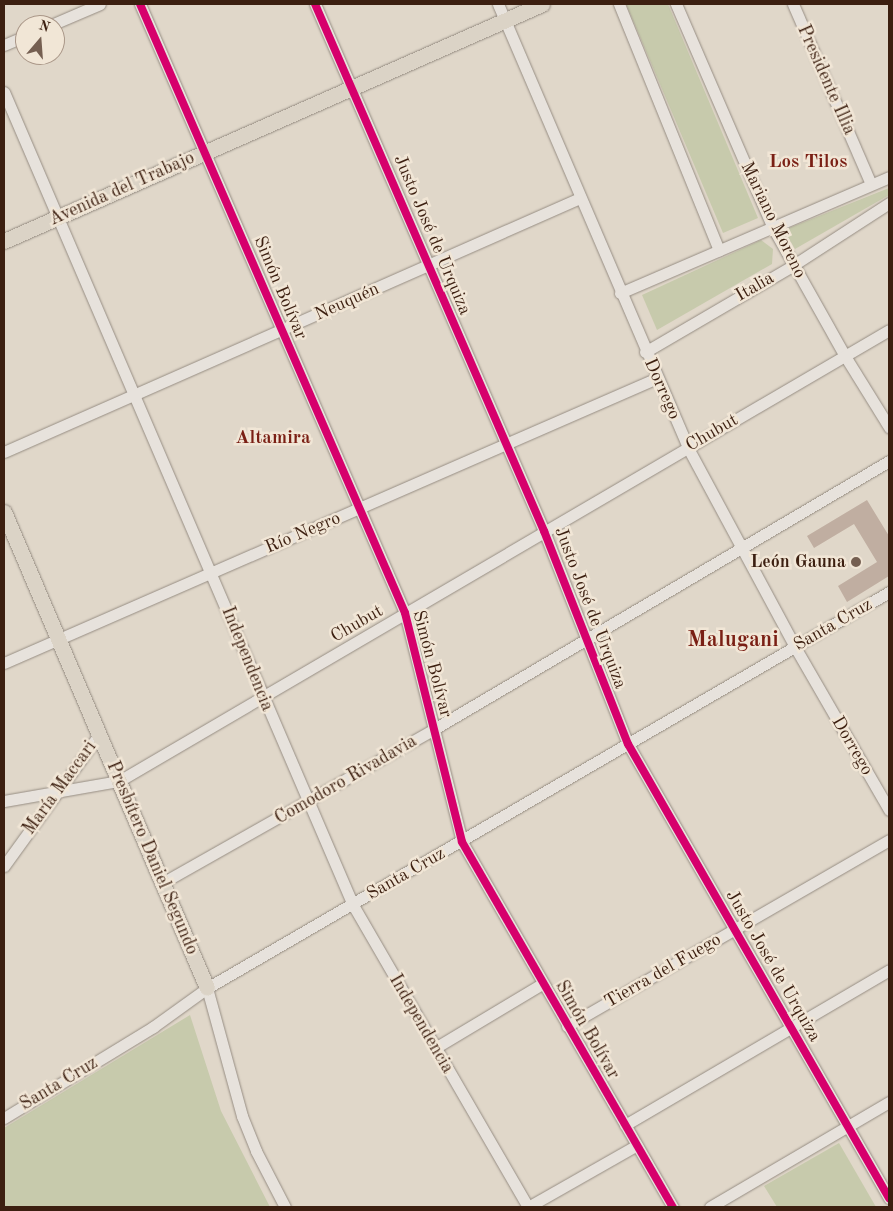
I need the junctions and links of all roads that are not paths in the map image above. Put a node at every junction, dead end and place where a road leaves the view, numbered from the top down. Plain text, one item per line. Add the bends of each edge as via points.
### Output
1 (100, 4) edge
2 (140, 4) edge
3 (315, 4) edge
4 (498, 4) edge
5 (542, 4) edge
6 (620, 4) edge
7 (676, 4) edge
8 (792, 4) edge
9 (65, 19) edge
10 (505, 20) junction
11 (352, 87) junction
12 (4, 92) edge
13 (206, 151) junction
14 (889, 177) edge
15 (871, 184) junction
16 (580, 198) junction
17 (889, 203) edge
18 (58, 218) junction
19 (772, 226) junction
20 (4, 241) edge
21 (719, 250) junction
22 (428, 266) junction
23 (792, 266) junction
24 (620, 293) junction
25 (889, 330) edge
26 (282, 331) junction
27 (645, 352) junction
28 (845, 356) junction
29 (657, 378) junction
30 (134, 397) junction
31 (889, 427) edge
32 (506, 443) junction
33 (688, 448) junction
34 (4, 452) edge
35 (889, 461) edge
36 (358, 509) junction
37 (4, 512) edge
38 (544, 531) junction
39 (741, 549) junction
40 (211, 572) junction
41 (889, 592) edge
42 (404, 613) junction
43 (586, 637) junction
44 (58, 639) junction
45 (795, 647) junction
46 (4, 663) edge
47 (262, 697) junction
48 (434, 729) junction
49 (99, 735) junction
50 (628, 744) junction
51 (119, 781) junction
52 (57, 790) junction
53 (4, 801) edge
54 (308, 802) junction
55 (889, 810) edge
56 (889, 840) edge
57 (462, 842) junction
58 (4, 866) edge
59 (162, 883) junction
60 (353, 905) junction
61 (735, 930) junction
62 (889, 970) edge
63 (542, 984) junction
64 (207, 988) junction
65 (567, 1026) junction
66 (791, 1027) junction
67 (435, 1048) junction
68 (889, 1102) edge
69 (4, 1118) edge
70 (625, 1125) junction
71 (848, 1127) junction
72 (637, 1145) junction
73 (889, 1198) edge
74 (285, 1207) edge
75 (528, 1207) edge
76 (673, 1207) edge
77 (710, 1207) edge

1 - 9 street
2 - 13 street, Simón Bolívar
3 - 11 street, Justo José de Urquiza
4 - 10 street, Dorrego
5 - 10 main road, Avenida del Trabajo
6 - 21 street
7 - 19 street, Mariano Moreno
8 - 15 street, Presidente Illia
10 - 11 main road, Avenida del Trabajo
10 - 16 street, Dorrego
11 - 13 main road, Avenida del Trabajo
11 - 22 street, Justo José de Urquiza
12 - 18 street, Independencia
13 - 18 main road, Avenida del Trabajo
13 - 26 street, Simón Bolívar
14 - 15 street
15 - 19 street
16 - 22 street, Neuquén
16 - 24 street, Dorrego
17 - 23 street, Italia
18 - 20 main road, Avenida del Trabajo
18 - 30 street, Independencia
19 - 21 street
19 - 23 street, Mariano Moreno
21 - 24 street
22 - 26 street, Neuquén
22 - 32 street, Justo José de Urquiza
23 - 27 street, Italia
23 - 28 street, Mariano Moreno
24 - 27 street, Dorrego
25 - 28 street, Chubut
26 - 30 street, Neuquén
26 - 36 street, Simón Bolívar
27 - 29 street, Dorrego
28 - 31 street, Mariano Moreno
28 - 33 street, Chubut
29 - 32 street, Río Negro
29 - 33 street, Dorrego
30 - 34 street, Neuquén
30 - 40 street, Independencia
32 - 36 street, Río Negro
32 - 38 street, Justo José de Urquiza
33 - 38 street, Chubut
33 - 39 street, Dorrego
35 - 39 street, Comodoro Rivadavia
36 - 40 street, Río Negro
36 - 42 street, Simón Bolívar
37 - 44 main road, Presbítero Daniel Segundo
38 - 42 street, Chubut
38 - 43 street, Justo José de Urquiza
39 - 43 street, Comodoro Rivadavia
39 - 45 street, Dorrego
40 - 44 street, Río Negro
40 - 47 street, Independencia
41 - 45 street, Santa Cruz
42 - 47 street, Chubut
42 - 48 street, Simón Bolívar
43 - 48 street, Comodoro Rivadavia
43 - 50 street, Justo José de Urquiza
44 - 46 street, Río Negro
44 - 49 main road, Presbítero Daniel Segundo
45 - 50 street, Santa Cruz
45 - 55 street, Dorrego
47 - 51 street, Chubut
47 - 54 street, Independencia
48 - 54 street, Comodoro Rivadavia
48 - 57 street, Simón Bolívar
49 - 51 main road, Presbítero Daniel Segundo
49 - 52 street, María Maccari
50 - 57 street, Santa Cruz
50 - 61 street, Justo José de Urquiza
51 - 52 street, Chubut
51 - 59 main road, Presbítero Daniel Segundo
52 - 53 street, Chubut
52 - 58 street, María Maccari
54 - 59 street, Comodoro Rivadavia
54 - 60 street, Independencia
56 - 61 street, Tierra del Fuego
57 - 60 street, Santa Cruz
57 - 63 street, Simón Bolívar
59 - 64 main road, Presbítero Daniel Segundo
60 - 64 street, Santa Cruz
60 - 67 street, Independencia
61 - 65 street, Tierra del Fuego
61 - 66 street, Justo José de Urquiza
62 - 66 street
63 - 65 street, Simón Bolívar
63 - 67 street
64 - 69 street, Santa Cruz via 153,1027
64 - 74 street, Presbítero Daniel Segundo via 242,1116
65 - 70 street, Simón Bolívar
66 - 70 street
66 - 71 street, Justo José de Urquiza
67 - 75 street, Independencia
68 - 71 street
70 - 72 street, Simón Bolívar
71 - 73 street, Justo José de Urquiza
71 - 77 street
72 - 75 street
72 - 76 street, Simón Bolívar

